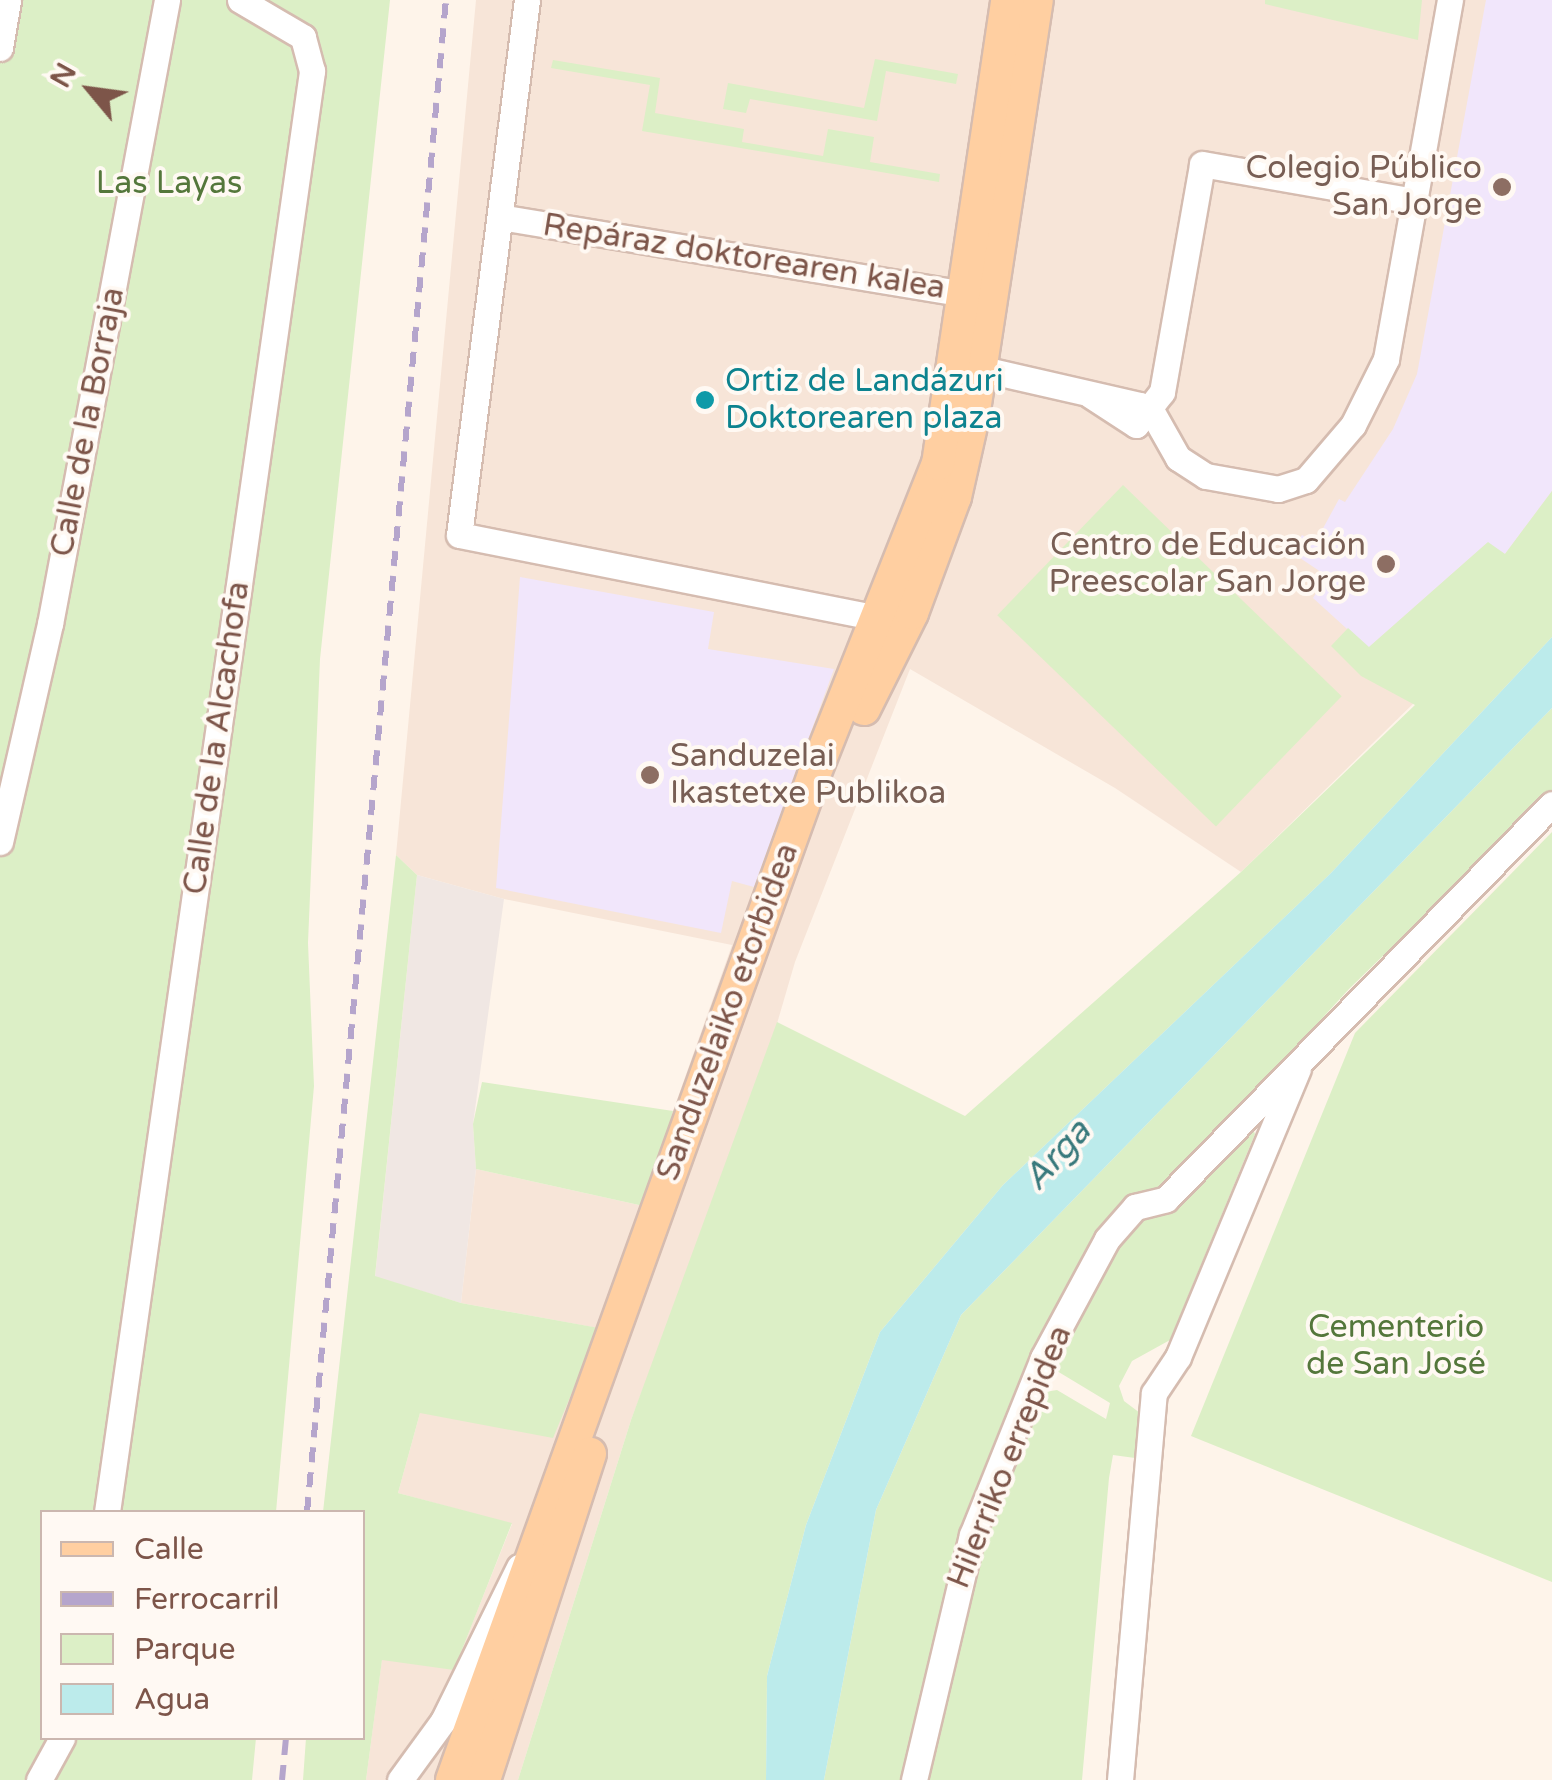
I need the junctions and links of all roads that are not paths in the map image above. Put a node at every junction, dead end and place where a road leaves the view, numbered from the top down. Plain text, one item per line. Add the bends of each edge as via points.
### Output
1 (8, 0) edge
2 (167, 0) edge
3 (240, 0) edge
4 (526, 0) edge
5 (1007, 0) edge
6 (1037, 0) edge
7 (1450, 0) edge
8 (0, 48) edge
9 (1414, 202) junction
10 (500, 217) junction
11 (976, 296) junction
12 (968, 366) junction
13 (1152, 412) junction
14 (880, 618) junction
15 (1552, 804) edge
16 (0, 842) edge
17 (1306, 1051) junction
18 (107, 1510) edge
19 (546, 1548) junction
20 (61, 1740) edge
21 (39, 1780) edge
22 (400, 1780) edge
23 (452, 1780) edge
24 (471, 1780) edge
25 (484, 1780) edge
26 (914, 1780) edge
27 (1120, 1780) edge

1 - 8 street
2 - 16 street, Calle de la Borraja via 50,624
3 - 18 street, Calle de la Alcachofa via 303,38 312,71
4 - 10 street, Repáraz doktorearen kalea
5 - 11 main road, Sanduzelaiko etorbidea
6 - 11 main road, Sanduzelaiko etorbidea
7 - 9 street
9 - 13 street via 1202,164 1169,366
9 - 13 street via 1386,359 1353,425 1306,480 1278,490 1199,472 1171,450
10 - 11 street, Repáraz doktorearen kalea
10 - 14 street, Repáraz doktorearen kalea via 459,535
11 - 12 main road, Sanduzelaiko etorbidea
12 - 13 street via 1090,395 1130,423 1142,424
12 - 14 main road, Sanduzelaiko etorbidea
12 - 19 main road, Sanduzelaiko etorbidea via 954,497 924,582 834,780
14 - 19 main road, Sanduzelaiko etorbidea via 814,775
15 - 17 street, Hilerriko errepidea
17 - 26 street, Hilerriko errepidea via 1166,1199 1123,1216 1042,1358 972,1535
17 - 27 street, Hilerriko errepidea via 1178,1357 1154,1392
19 - 22 street via 502,1592 443,1721
19 - 23 main road, Sanduzelaiko etorbidea
19 - 24 street
19 - 25 main road, Sanduzelaiko etorbidea
20 - 21 street

